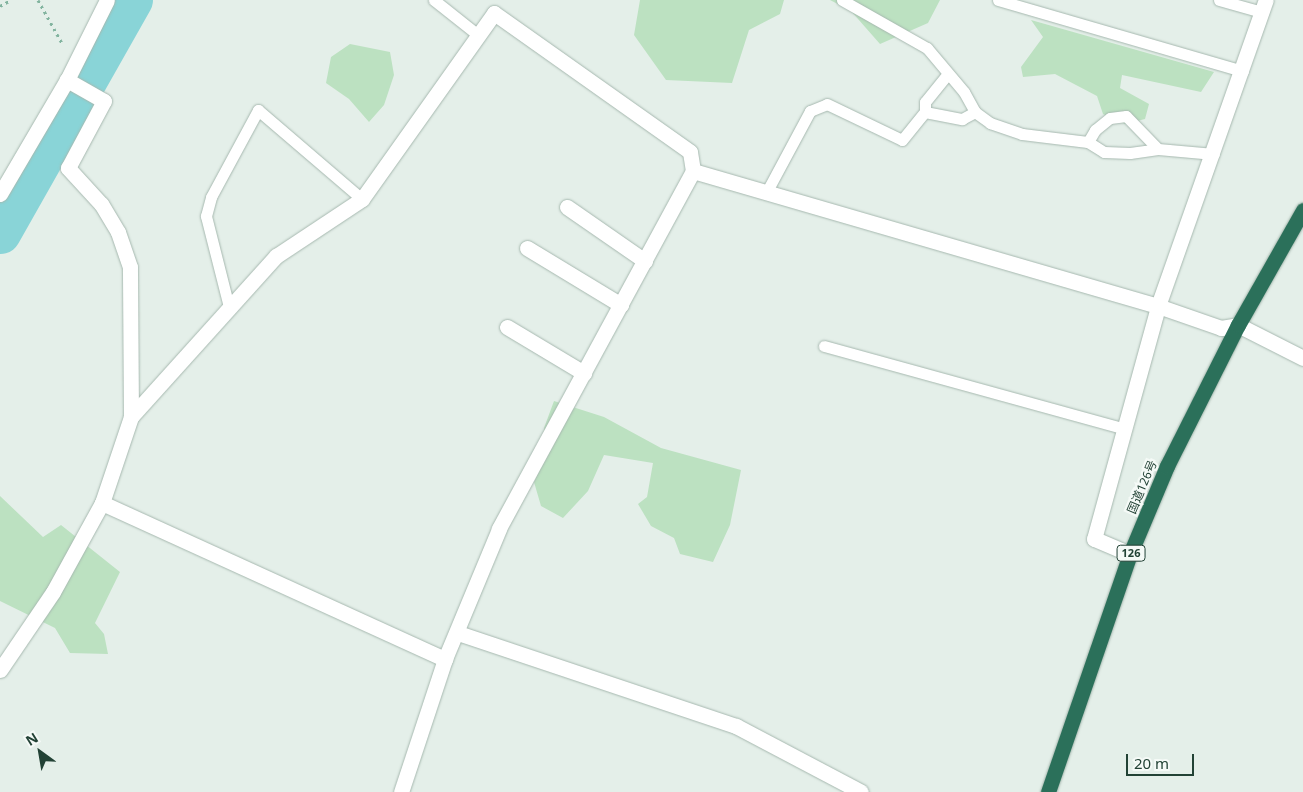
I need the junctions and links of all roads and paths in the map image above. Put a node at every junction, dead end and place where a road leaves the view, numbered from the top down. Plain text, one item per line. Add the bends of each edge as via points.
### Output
1 (11, 0) edge
2 (38, 0) edge
3 (107, 0) edge
4 (434, 0) edge
5 (842, 0) edge
6 (998, 0) edge
7 (1219, 0) edge
8 (0, 6) edge
9 (1264, 6) edge
10 (478, 34) junction
11 (74, 65) junction
12 (1243, 71) junction
13 (948, 74) junction
14 (67, 80) junction
15 (925, 112) junction
16 (974, 112) junction
17 (1088, 142) junction
18 (1158, 149) junction
19 (1214, 154) junction
20 (693, 171) junction
21 (766, 193) junction
22 (0, 194) edge
23 (362, 199) junction
24 (567, 207) dead end
25 (1303, 210) edge
26 (527, 248) dead end
27 (645, 261) junction
28 (620, 305) junction
29 (1158, 306) junction
30 (230, 307) junction
31 (1238, 325) junction
32 (507, 327) dead end
33 (824, 346) dead end
34 (1303, 358) edge
35 (584, 373) junction
36 (131, 416) junction
37 (1125, 429) junction
38 (102, 502) junction
39 (1130, 554) junction
40 (458, 633) junction
41 (445, 659) junction
42 (0, 670) edge
43 (401, 792) edge
44 (861, 792) edge
45 (1048, 792) edge

1 - 8 path
2 - 11 path
3 - 11 street
4 - 10 lane
5 - 13 lane via 927,48
6 - 12 lane
7 - 9 lane
9 - 12 street
10 - 20 street via 494,13 690,152
10 - 23 street
11 - 14 street
12 - 19 street
13 - 15 lane via 925,102
13 - 16 lane
14 - 22 street
14 - 36 street via 104,101 68,168 101,204 118,232 130,267
15 - 16 lane via 962,119
15 - 21 lane via 902,140 828,104 810,111
16 - 17 lane via 1022,134
17 - 18 lane via 1104,152
17 - 18 lane via 1095,130 1110,118 1126,116
18 - 19 lane
19 - 29 street
20 - 21 street
20 - 27 street
21 - 29 street
23 - 30 street via 276,256
23 - 30 lane via 258,110 211,197 206,216
24 - 27 street
25 - 31 highway, 国道126号 / 126
26 - 28 street
27 - 28 street
28 - 35 street
29 - 31 street via 1220,328
29 - 37 street
30 - 36 street
31 - 34 street
31 - 39 highway, 国道126号 / 126 via 1167,466
32 - 35 street
33 - 37 lane
35 - 40 street via 499,529
36 - 38 street
37 - 39 street via 1094,539
38 - 41 street
38 - 42 street via 53,592
39 - 45 highway, 国道126号 / 126
40 - 41 street
40 - 44 street via 736,726
41 - 43 street

